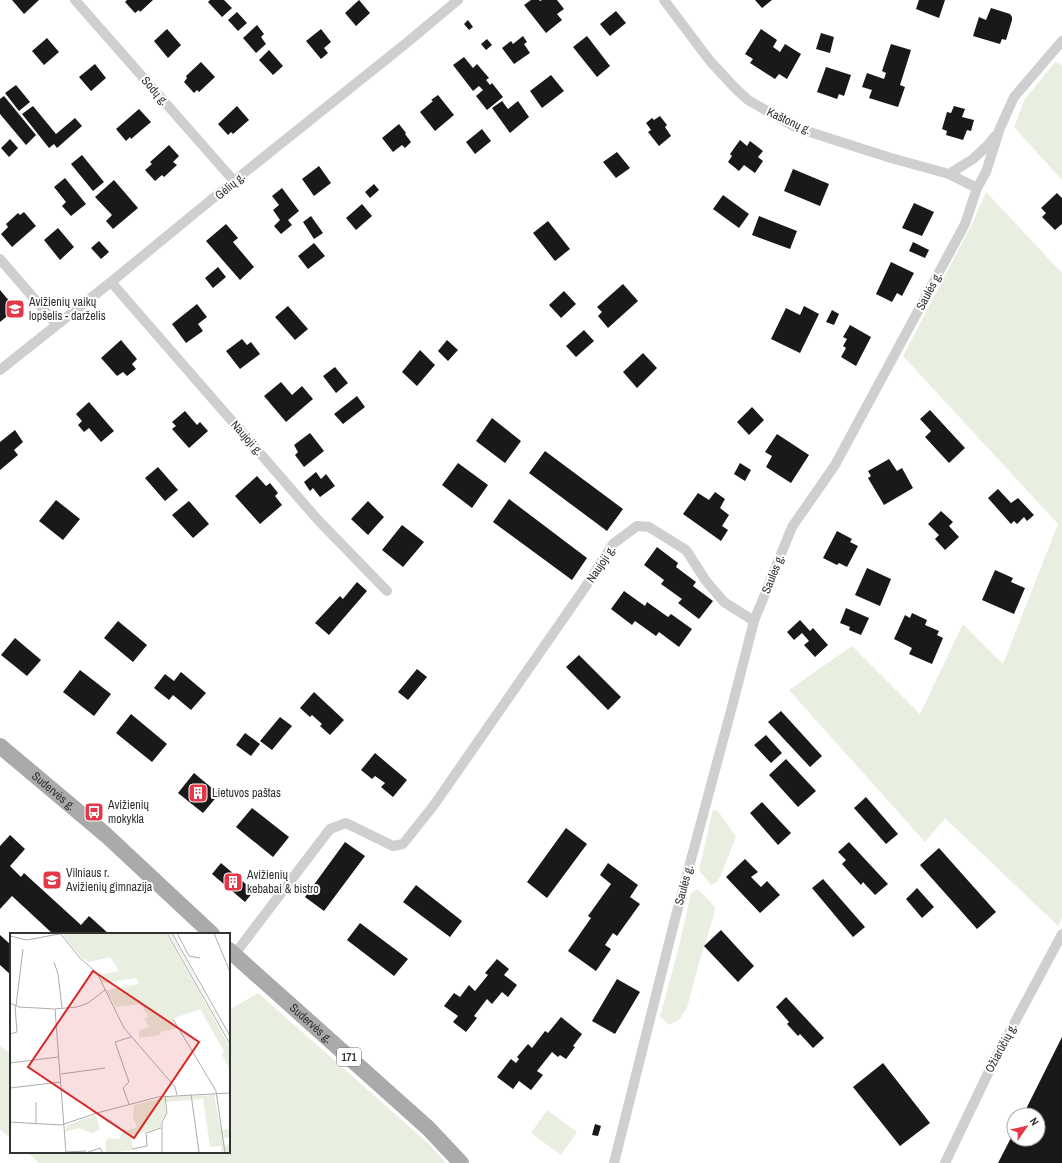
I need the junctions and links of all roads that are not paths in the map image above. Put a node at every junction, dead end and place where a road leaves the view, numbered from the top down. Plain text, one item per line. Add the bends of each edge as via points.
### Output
1 (75, 0) edge
2 (458, 0) edge
3 (664, 0) edge
4 (1062, 41) edge
5 (1000, 128) junction
6 (949, 174) junction
7 (234, 181) junction
8 (977, 188) junction
9 (0, 259) edge
10 (111, 282) junction
11 (58, 325) junction
12 (0, 370) edge
13 (387, 591) dead end
14 (754, 621) junction
15 (0, 746) edge
16 (211, 933) edge
17 (1062, 934) edge
18 (232, 952) edge
19 (461, 1163) edge
20 (614, 1163) edge
21 (944, 1163) edge

1 - 7 street, Sodų g.
2 - 7 street, Gėlių g.
3 - 6 street, Kaštonų g. via 710,61 748,100 797,128
4 - 5 street, Saulės g. via 1014,98
5 - 6 street via 987,146 973,159
5 - 8 street, Saulės g. via 986,172
6 - 8 street, Kaštonų g.
7 - 10 street, Gėlių g.
8 - 14 street, Saulės g. via 965,224 835,465 792,527
9 - 11 street
10 - 11 street, Gėlių g.
10 - 13 street, Naujoji g. via 318,520
11 - 12 street, Gėlių g.
14 - 18 street, Naujoji g. via 724,602 706,581 686,550 649,527 637,526 613,544 434,805 403,844 393,846 346,823 330,828
14 - 20 street, Saulės g.
15 - 16 main road, Sudervės g. via 106,835
17 - 21 street, Ožiarūčių g. via 993,1063
18 - 19 main road, Sudervės g. / 171 via 441,1140

